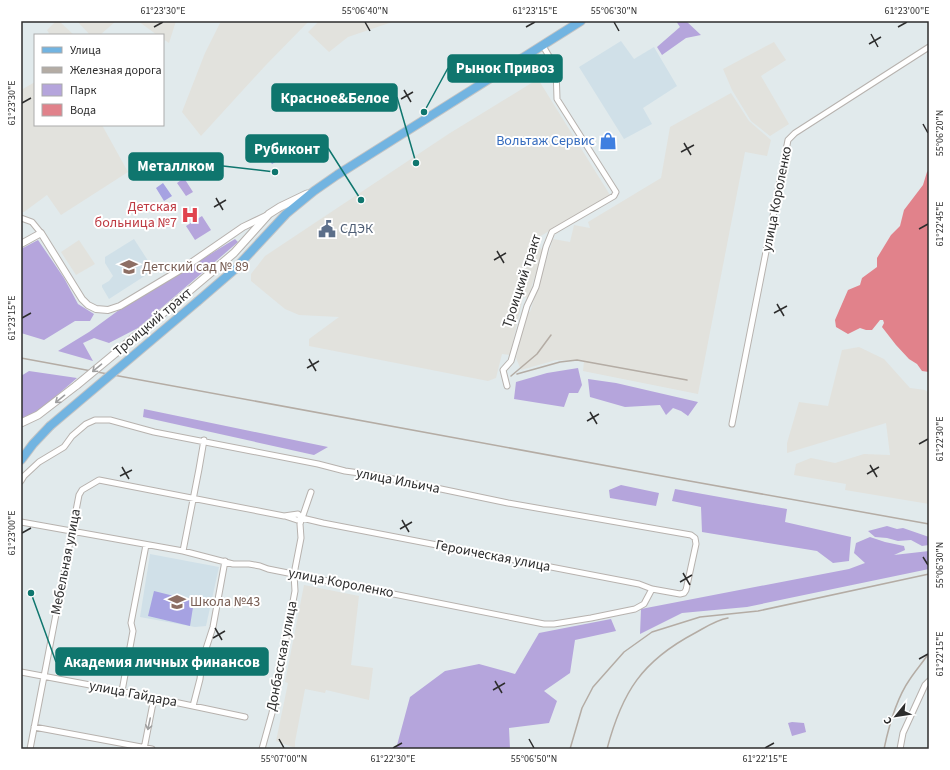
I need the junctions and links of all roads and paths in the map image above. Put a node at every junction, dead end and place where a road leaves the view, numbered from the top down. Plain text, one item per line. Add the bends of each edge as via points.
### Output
1 (581, 21) edge
2 (543, 46) junction
3 (929, 47) edge
4 (314, 190) junction
5 (269, 214) junction
6 (21, 218) edge
7 (243, 227) junction
8 (41, 233) junction
9 (249, 236) junction
10 (21, 244) edge
11 (507, 386) dead end
12 (21, 423) edge
13 (732, 424) dead end
14 (204, 440) junction
15 (21, 460) edge
16 (99, 480) joint
17 (21, 481) edge
18 (311, 492) dead end
19 (193, 498) junction
20 (302, 518) junction
21 (21, 522) edge
22 (73, 532) junction
23 (146, 545) junction
24 (183, 551) junction
25 (225, 561) junction
26 (294, 574) junction
27 (652, 589) junction
28 (684, 593) joint
29 (21, 672) edge
30 (44, 677) junction
31 (929, 681) edge
32 (122, 691) junction
33 (154, 698) junction
34 (193, 706) junction
35 (245, 717) dead end
36 (34, 727) junction
37 (144, 748) edge
38 (30, 749) edge
39 (152, 749) edge
40 (262, 749) edge
41 (900, 749) edge

1 - 2 main road, Троицкий тракт
2 - 4 main road, Троицкий тракт
2 - 11 street, Троицкий тракт via 556,68 557,98 616,192 614,196 552,232 536,287 526,306 511,361 503,370
3 - 13 street, улица Короленко via 788,140
4 - 5 main road
4 - 15 main road, Троицкий тракт, bridge via 286,214 229,276 50,426
5 - 7 street
5 - 9 main road
6 - 8 street via 32,222
7 - 8 street via 186,267 127,303 108,310 94,308 82,299
7 - 9 street via 247,228
8 - 10 street
9 -> 12 main road, bridge via 234,253 118,351 38,415
14 - 17 street, улица Ильича via 154,432 122,422 90,421 72,436 64,447 39,462
14 - 19 street
14 - 28 street, улица Ильича via 508,503 691,536 695,538 696,544
16 - 19 street, Героическая улица
16 - 22 street, Мебельная улица via 80,492
18 - 20 street, Донбасская улица
19 - 20 street, Героическая улица via 284,516 298,514
19 - 24 street
20 - 26 street, Донбасская улица
20 - 27 street, Героическая улица via 639,584
21 - 22 street, улица Короленко
22 - 23 street, улица Короленко
22 - 30 street, Мебельная улица
23 - 24 street, улица Короленко
23 - 32 street via 131,623 133,631
24 - 25 street, улица Короленко
25 - 26 street, улица Короленко
25 - 34 street via 213,627 202,661
26 - 27 street, улица Короленко via 544,624 591,618 641,607
26 - 40 street, Донбасская улица via 295,591 272,713
27 - 28 street, Героическая улица
29 - 30 street, улица Гайдара
30 - 32 street, улица Гайдара
30 - 36 street, Мебельная улица
31 - 41 street via 903,733
32 - 33 street, улица Гайдара
33 - 34 street, улица Гайдара
33 -> 37 street
34 - 35 street, улица Гайдара
36 - 37 street
36 - 38 street, Мебельная улица
37 - 39 street

